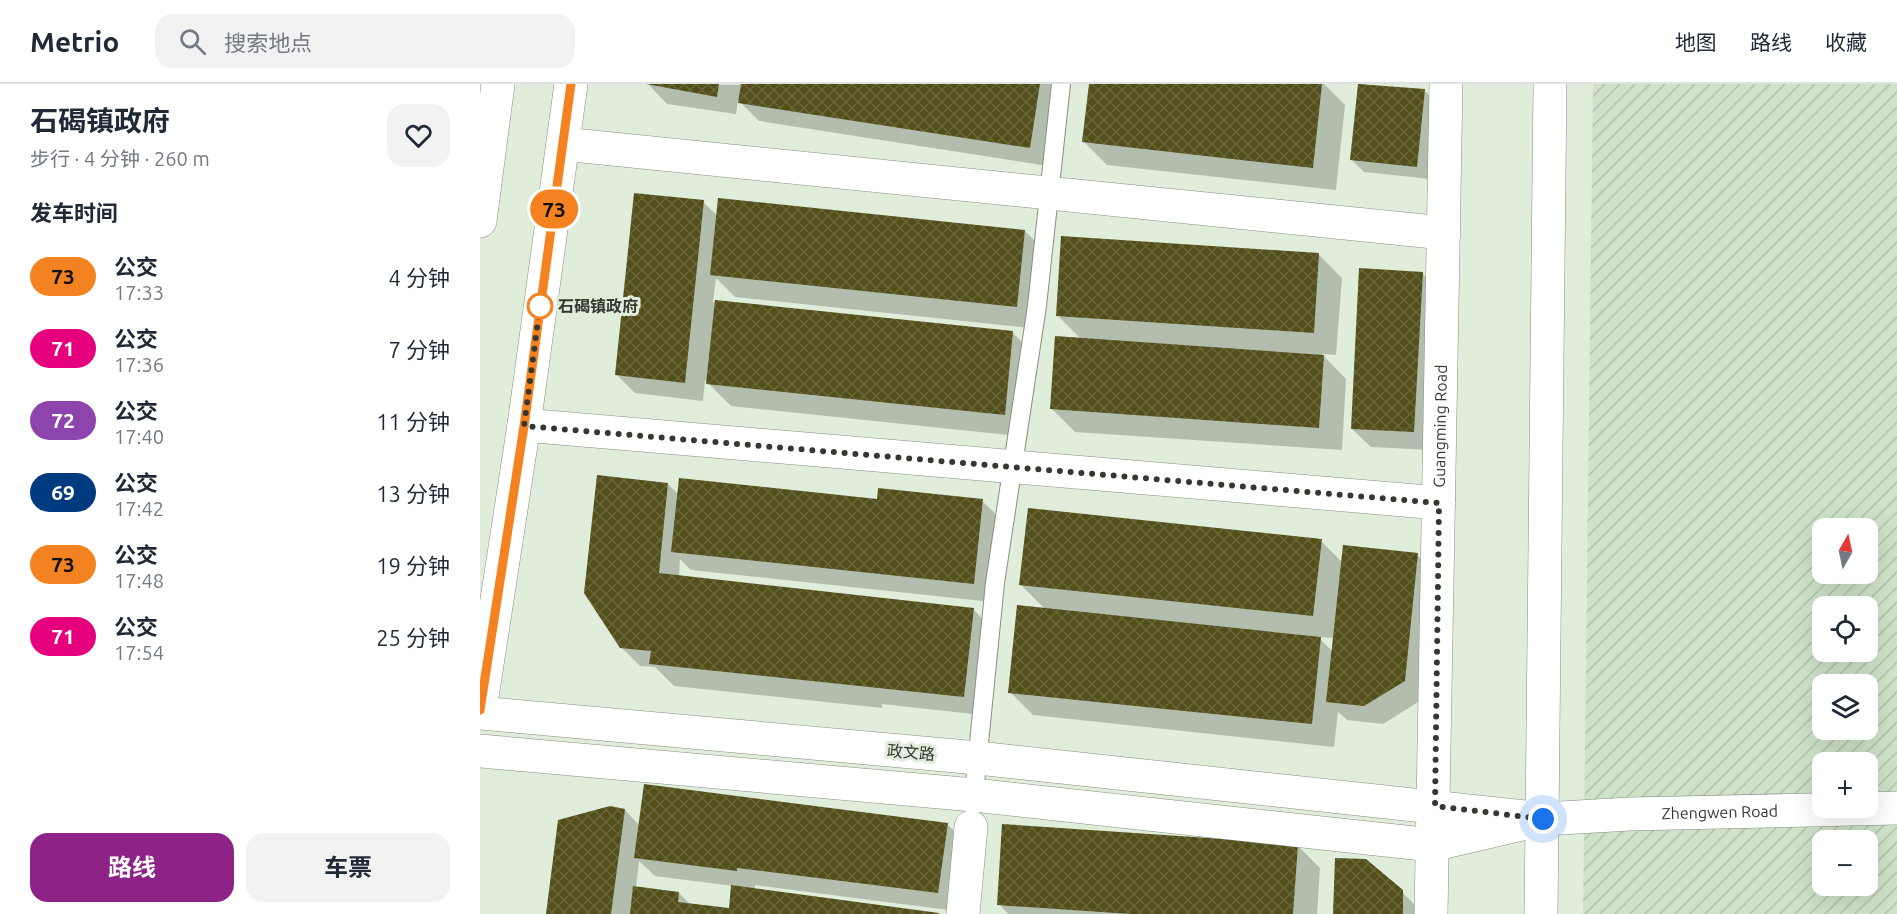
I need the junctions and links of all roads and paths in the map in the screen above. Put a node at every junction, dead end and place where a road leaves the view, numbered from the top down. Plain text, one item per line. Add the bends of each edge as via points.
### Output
1 (498, 84) edge
2 (571, 84) edge
3 (1061, 84) edge
4 (1446, 84) edge
5 (1550, 84) edge
6 (563, 144) junction
7 (1049, 194) junction
8 (480, 221) edge
9 (1444, 233) junction
10 (524, 426) junction
11 (1013, 467) junction
12 (1439, 503) junction
13 (480, 711) edge
14 (480, 752) edge
15 (978, 758) junction
16 (974, 795) junction
17 (1435, 806) junction
18 (1897, 808) edge
19 (1543, 819) junction
20 (971, 827) joint
21 (1432, 846) junction
22 (963, 914) edge
23 (1431, 914) edge
24 (1541, 914) edge

1 - 8 street
2 - 6 street
3 - 7 lane
4 - 9 street, Guangming Road
5 - 19 street
6 - 7 street
6 - 10 street
7 - 9 street
7 - 11 lane
9 - 12 street, Guangming Road
10 - 11 street
10 - 13 street
11 - 12 street
11 - 15 lane via 995,583
12 - 17 street, Guangming Road
13 - 15 street, 政文路
14 - 16 street
15 - 16 lane
15 - 17 street, 政文路
16 - 20 lane
16 - 21 street
17 - 19 street, 政文路
17 - 21 street, Guangming Road
18 - 19 street, Zhengwen Road
19 - 21 street
19 - 24 street
20 - 22 street
21 - 23 street, Guangming Road

